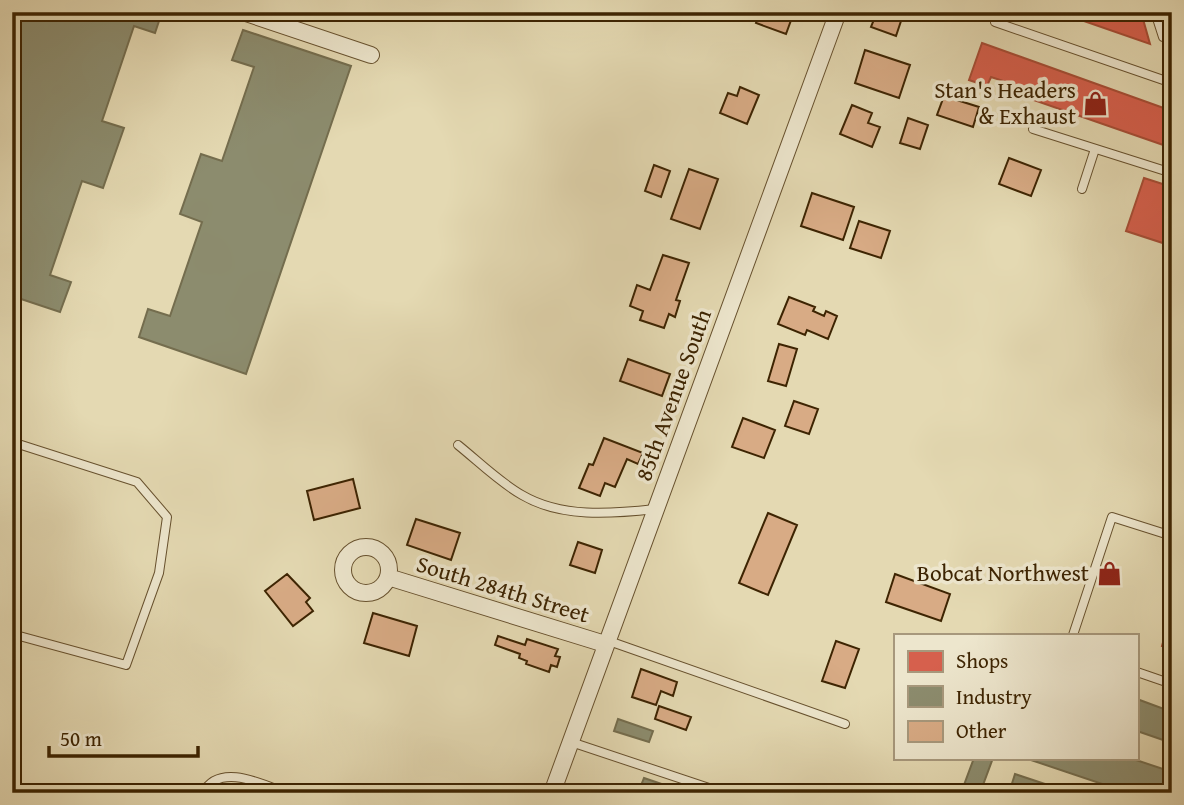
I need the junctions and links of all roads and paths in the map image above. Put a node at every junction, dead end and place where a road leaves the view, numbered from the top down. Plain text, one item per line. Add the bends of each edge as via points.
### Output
1 (243, 12) edge
2 (838, 12) edge
3 (1155, 12) edge
4 (995, 22) dead end
5 (1172, 37) edge
6 (371, 55) dead end
7 (1172, 83) edge
8 (1032, 129) dead end
9 (1095, 149) junction
10 (1172, 173) edge
11 (1082, 189) dead end
12 (12, 442) edge
13 (457, 444) dead end
14 (655, 509) junction
15 (1172, 536) edge
16 (388, 577) dead end
17 (12, 634) edge
18 (1073, 634) edge
19 (606, 642) junction
20 (1138, 672) edge
21 (1172, 684) edge
22 (845, 724) dead end
23 (570, 741) junction
24 (203, 793) edge
25 (286, 793) edge
26 (552, 793) edge
27 (724, 793) edge

1 - 6 street
2 - 14 street, 85th Avenue South
3 - 5 lane via 1163,37
4 - 7 lane
8 - 9 lane
9 - 10 lane
9 - 11 lane
12 - 17 lane via 137,482 167,517 159,573 126,665
13 - 14 lane via 511,488 542,504 578,512
14 - 19 street, 85th Avenue South
15 - 18 lane via 1112,517
16 - 19 street, South 284th Street
19 - 22 lane
19 - 23 street, 85th Avenue South
20 - 21 lane
23 - 26 street, 85th Avenue South
23 - 27 lane
24 - 25 lane via 206,785 219,778 235,776

